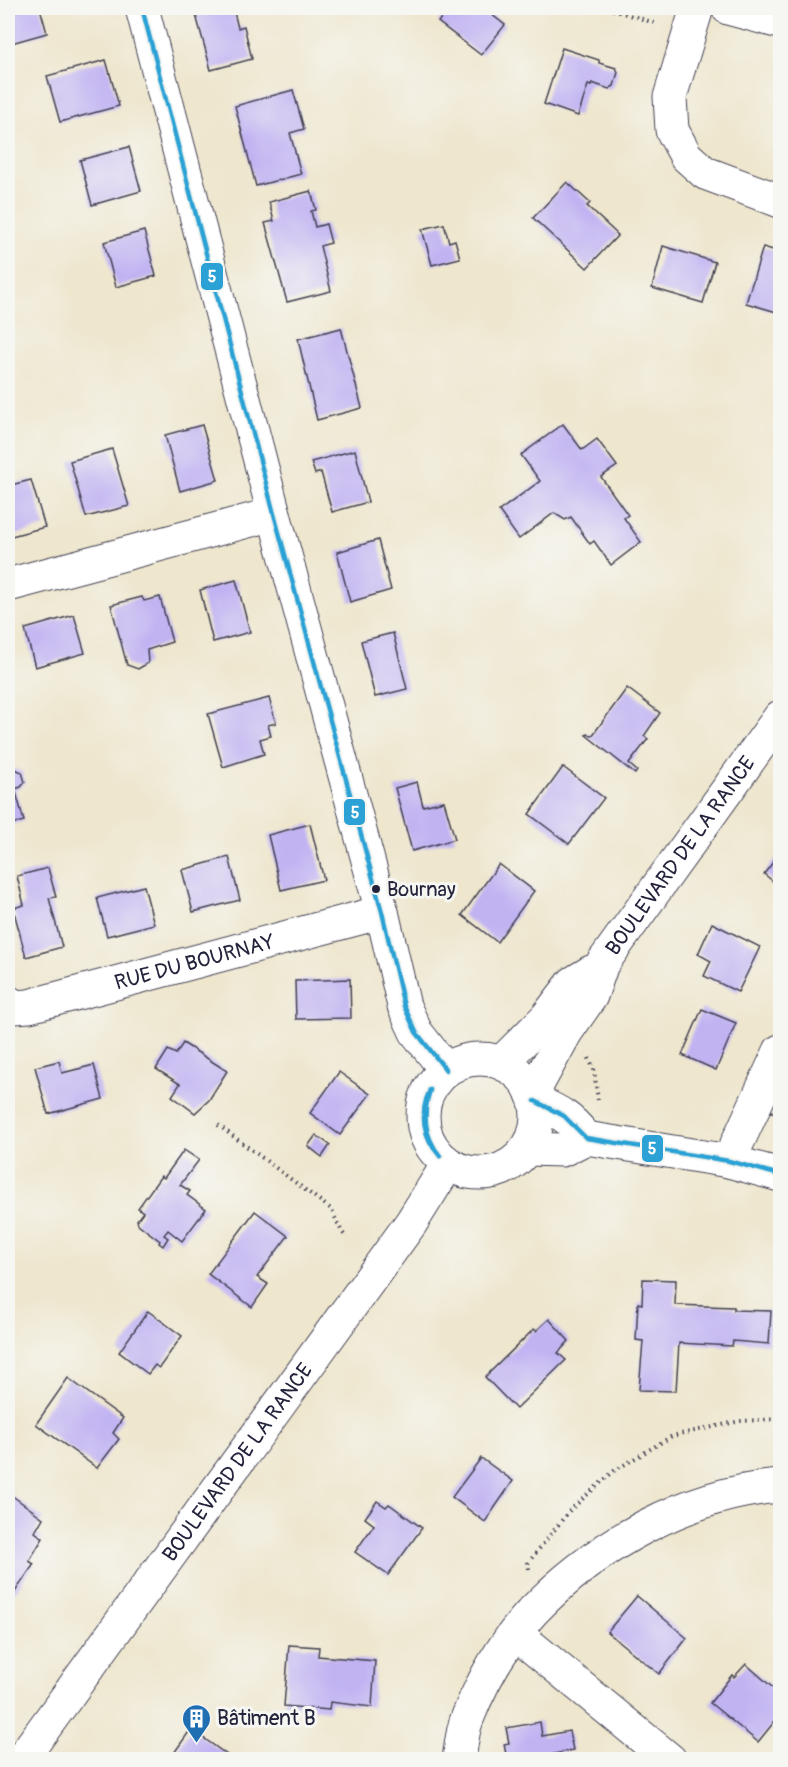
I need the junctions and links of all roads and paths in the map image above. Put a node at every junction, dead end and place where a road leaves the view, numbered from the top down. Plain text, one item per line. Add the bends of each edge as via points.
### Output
1 (142, 8) edge
2 (607, 8) edge
3 (728, 8) edge
4 (693, 21) edge
5 (780, 22) edge
6 (780, 201) edge
7 (274, 514) junction
8 (8, 585) edge
9 (780, 717) edge
10 (382, 912) junction
11 (603, 964) junction
12 (8, 1002) edge
13 (780, 1051) edge
14 (501, 1063) junction
15 (447, 1070) junction
16 (533, 1097) junction
17 (218, 1125) dead end
18 (586, 1138) junction
19 (527, 1149) junction
20 (729, 1161) junction
21 (448, 1164) junction
22 (780, 1175) edge
23 (347, 1238) dead end
24 (780, 1419) edge
25 (780, 1486) edge
26 (524, 1622) junction
27 (21, 1760) edge
28 (459, 1760) edge
29 (670, 1760) edge

1 - 7 street
2 - 4 path
3 - 5 street
4 - 6 street via 670,97 672,130 686,156 705,173
7 - 8 street
7 - 10 street
9 - 11 street, BOULEVARD DE LA RANCE
10 - 12 street, RUE DU BOURNAY via 29,1006
10 - 15 street via 404,1006 416,1032
11 - 14 street, BOULEVARD DE LA RANCE via 573,983 547,1017
11 - 16 street, BOULEVARD DE LA RANCE via 591,996 566,1032
13 - 20 street
14 - 15 street via 463,1061
14 - 16 street via 518,1074
15 - 21 street via 433,1082 425,1099 423,1117 435,1152
16 - 18 street via 575,1123
16 - 19 street via 537,1117
17 - 23 path via 331,1209
18 - 19 street via 562,1150
18 - 20 street
19 - 21 street via 515,1162 499,1170 465,1172
20 - 22 street
21 - 27 street, BOULEVARD DE LA RANCE via 394,1247
24 - 26 path via 740,1421 672,1436 614,1471 570,1510 528,1563
25 - 26 street via 722,1497 669,1516 614,1544 566,1581
26 - 28 street via 489,1672 466,1721
26 - 29 street

